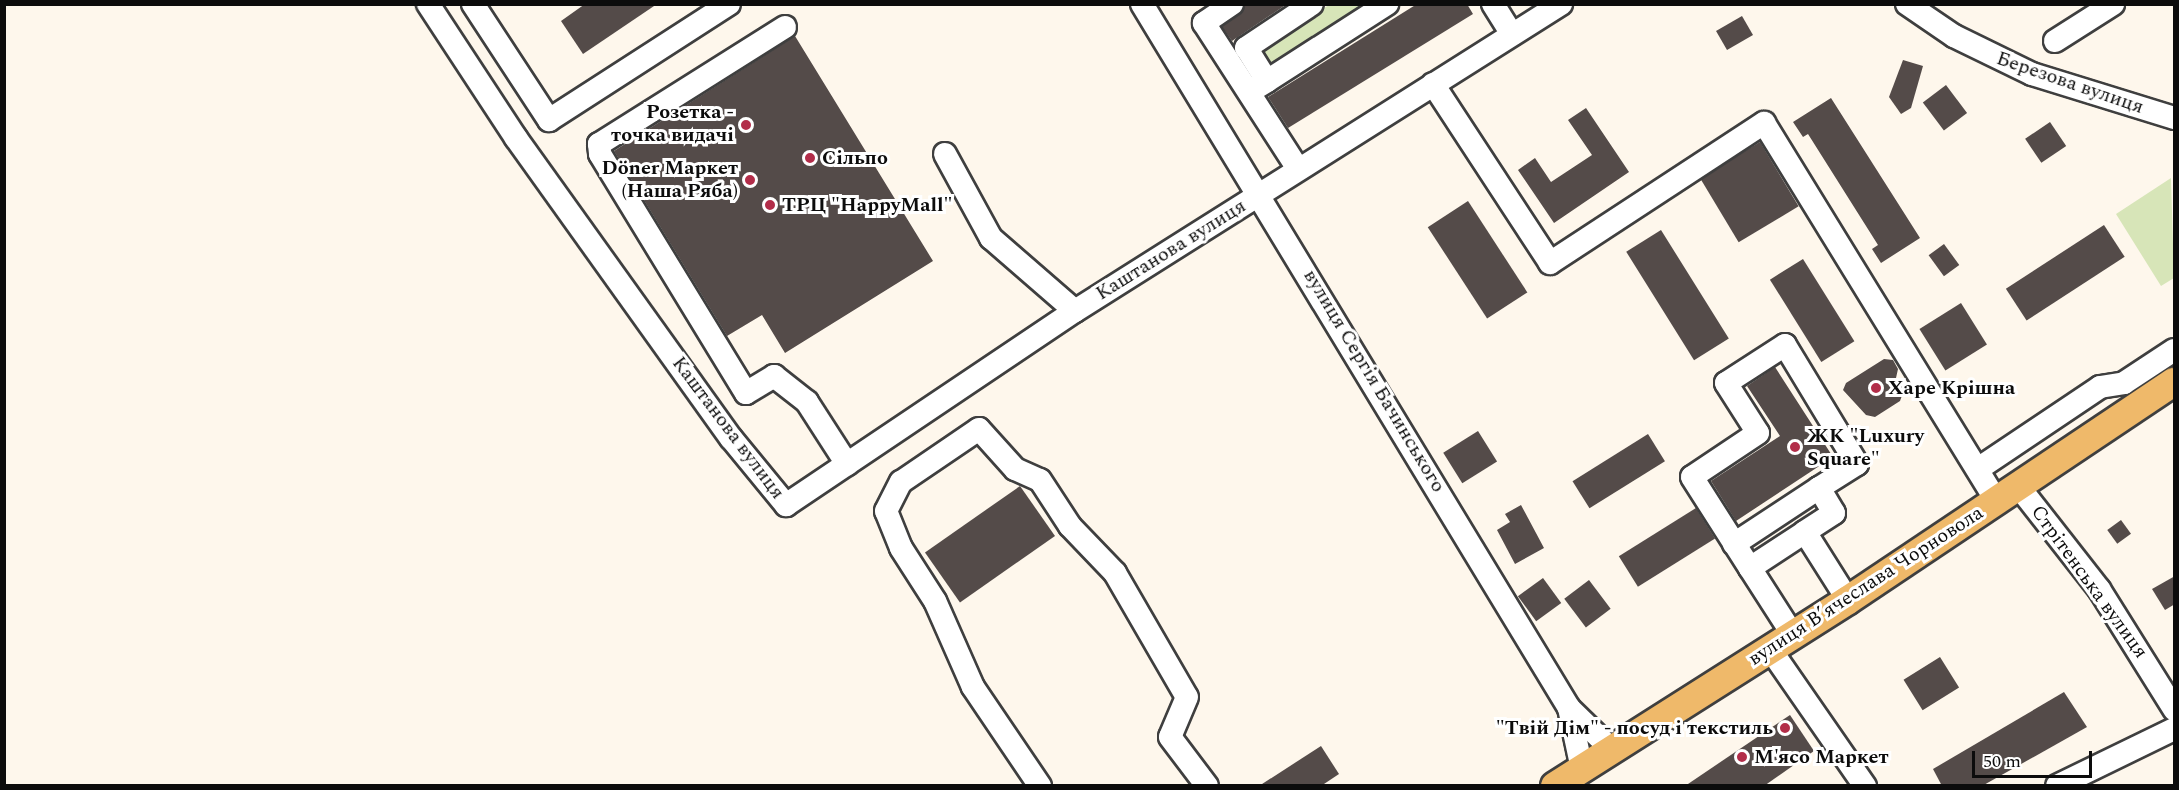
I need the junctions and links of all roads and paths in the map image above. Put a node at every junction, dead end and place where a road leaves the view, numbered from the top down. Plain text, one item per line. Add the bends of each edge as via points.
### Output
1 (428, 4) edge
2 (473, 4) edge
3 (1142, 4) edge
4 (1232, 4) edge
5 (1312, 4) edge
6 (1387, 4) edge
7 (1493, 4) edge
8 (1561, 4) edge
9 (1907, 4) edge
10 (2113, 4) edge
11 (727, 5) edge
12 (785, 27) dead end
13 (1512, 34) junction
14 (2055, 40) dead end
15 (1433, 84) junction
16 (1258, 87) junction
17 (2175, 118) edge
18 (945, 154) dead end
19 (1298, 169) junction
20 (1260, 193) junction
21 (1075, 311) junction
22 (2175, 350) edge
23 (2175, 382) edge
24 (2132, 394) junction
25 (847, 464) junction
26 (1978, 469) junction
27 (1819, 488) junction
28 (2008, 494) junction
29 (1805, 532) junction
30 (1734, 544) junction
31 (1750, 568) junction
32 (1848, 600) junction
33 (1781, 642) junction
34 (1569, 708) junction
35 (2175, 709) edge
36 (2175, 729) edge
37 (1611, 749) junction
38 (1582, 769) junction
39 (1040, 786) edge
40 (1207, 786) edge
41 (1556, 786) edge
42 (1864, 786) edge
43 (2057, 786) edge

1 - 25 street, Каштанова вулиця via 530,158 731,438 786,505
2 - 11 street via 549,120
3 - 20 street, вулиця Сергія Бачинського
4 - 16 street via 1204,22
5 - 16 street via 1246,48
6 - 16 street
7 - 13 street
8 - 13 street, Каштанова вулиця
9 - 17 street, Березова вулиця via 1954,36 2032,74
10 - 14 street
12 - 25 street via 599,144 600,154 746,393 774,376 807,402
13 - 15 street, Каштанова вулиця
15 - 19 street, Каштанова вулиця
15 - 26 street, Стрітенська вулиця via 1550,263 1764,123
16 - 19 street
18 - 21 street via 991,237
19 - 20 street, Каштанова вулиця
20 - 21 street, Каштанова вулиця
20 - 34 street, вулиця Сергія Бачинського
21 - 25 street, Каштанова вулиця
22 - 24 street
23 - 24 main road, вулиця Вʼячеслава Чорновола
24 - 26 street via 2100,387
24 - 28 main road, вулиця Вʼячеслава Чорновола
26 - 28 street, Стрітенська вулиця
27 - 29 street via 1834,513
27 - 30 street
27 - 30 street via 1857,464 1785,345 1726,383 1758,433 1692,477
28 - 32 main road, вулиця Вʼячеслава Чорновола
28 - 35 street, Стрітенська вулиця via 2099,589
29 - 31 street
29 - 32 street
30 - 31 street
31 - 33 street
32 - 33 main road, вулиця Вʼячеслава Чорновола
33 - 37 main road, вулиця Вʼячеслава Чорновола
33 - 42 street
34 - 37 street
34 - 38 street, вулиця Сергія Бачинського
36 - 43 street
37 - 38 main road, вулиця Вʼячеслава Чорновола
38 - 41 main road, вулиця Вʼячеслава Чорновола
39 - 40 street via 973,687 936,601 901,548 886,510 901,482 979,429 1015,469 1040,480 1070,526 1115,573 1187,697 1170,737

